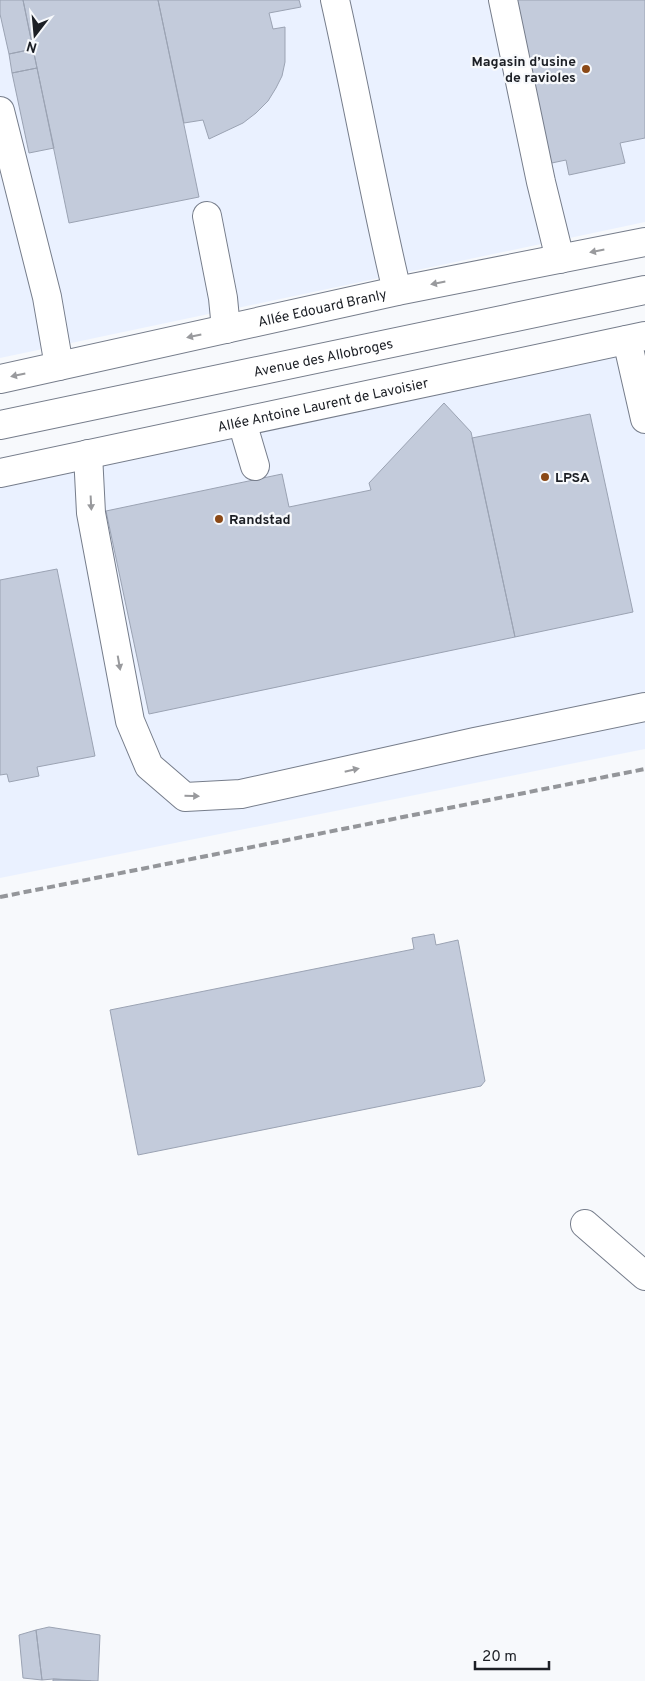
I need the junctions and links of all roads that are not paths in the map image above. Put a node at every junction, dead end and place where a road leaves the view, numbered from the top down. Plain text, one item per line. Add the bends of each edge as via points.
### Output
1 (335, 0) edge
2 (503, 0) edge
3 (0, 110) edge
4 (207, 216) dead end
5 (645, 242) edge
6 (560, 259) junction
7 (645, 290) edge
8 (397, 291) junction
9 (226, 329) junction
10 (636, 338) edge
11 (59, 366) junction
12 (0, 379) edge
13 (645, 419) edge
14 (242, 422) junction
15 (0, 425) edge
16 (88, 454) junction
17 (255, 466) dead end
18 (0, 473) edge
19 (645, 707) edge
20 (585, 1224) dead end
21 (645, 1276) edge

1 - 8 street
2 - 6 street
3 - 11 street via 46,297
4 - 9 street
5 -> 6 street, Allée Edouard Branly
6 -> 8 street, Allée Edouard Branly
7 - 15 street, Avenue des Allobroges
8 - 9 street, Allée Edouard Branly
9 -> 11 street, Allée Edouard Branly
10 - 13 street
10 - 14 street, Allée Antoine Laurent de Lavoisier
11 -> 12 street, Allée Edouard Branly
14 - 16 street, Allée Antoine Laurent de Lavoisier
14 - 17 street
16 - 18 street, Allée Antoine Laurent de Lavoisier
16 -> 19 street via 91,513 130,721 149,766 185,797 242,794
20 - 21 street

